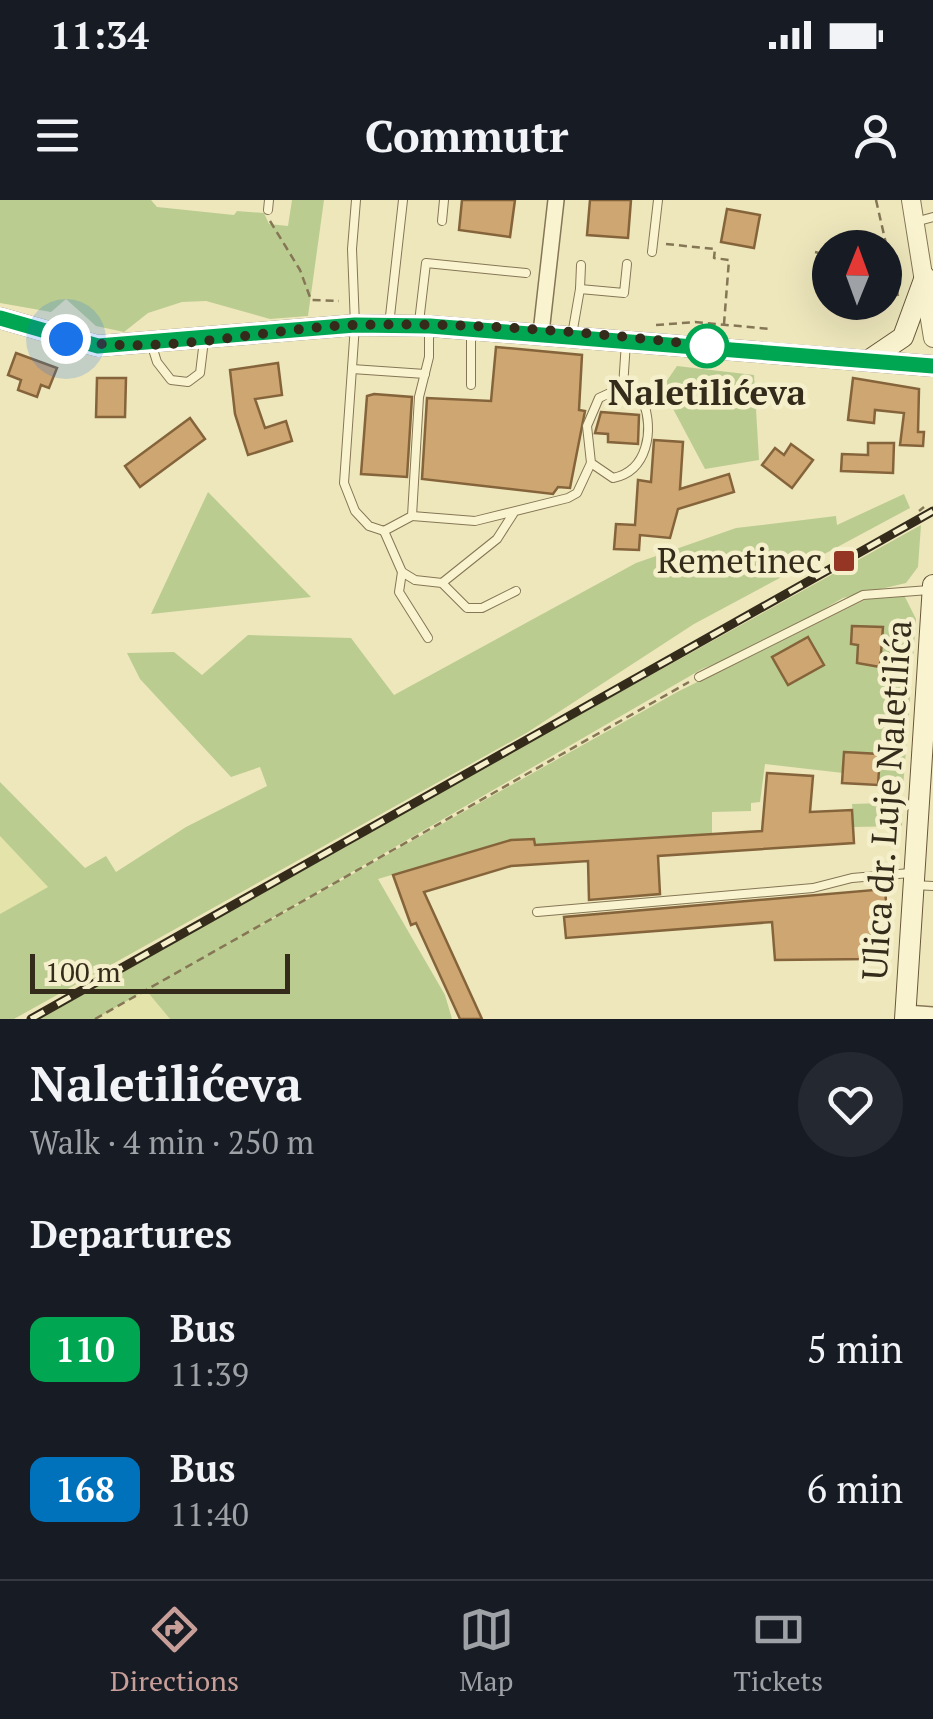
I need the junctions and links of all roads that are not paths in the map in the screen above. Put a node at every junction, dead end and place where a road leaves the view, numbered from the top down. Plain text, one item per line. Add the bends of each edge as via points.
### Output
1 (356, 200) edge
2 (403, 200) edge
3 (444, 200) edge
4 (556, 200) edge
5 (658, 200) edge
6 (910, 200) edge
7 (924, 220) edge
8 (442, 221) dead end
9 (653, 248) road end
10 (626, 264) dead end
11 (581, 265) dead end
12 (526, 273) dead end
13 (925, 277) junction
14 (580, 289) junction
15 (1, 322) edge
16 (355, 325) junction
17 (389, 326) junction
18 (424, 326) junction
19 (471, 328) junction
20 (540, 333) junction
21 (572, 335) junction
22 (933, 338) edge
23 (204, 340) junction
24 (626, 340) junction
25 (151, 343) junction
26 (870, 358) junction
27 (933, 366) edge
28 (352, 369) junction
29 (425, 374) junction
30 (471, 385) dead end
31 (623, 387) junction
32 (591, 464) junction
33 (512, 514) junction
34 (412, 516) junction
35 (384, 531) junction
36 (402, 572) junction
37 (442, 584) junction
38 (933, 588) edge
39 (516, 592) dead end
40 (932, 604) edge
41 (428, 638) dead end
42 (931, 656) edge
43 (699, 677) road end
44 (921, 881) edge
45 (538, 912) dead end
46 (933, 1015) edge
47 (905, 1016) edge

1 - 16 lane
2 - 17 lane
3 - 8 lane
4 - 20 street
5 - 9 lane
6 - 7 street
7 - 13 street
10 - 14 lane via 624,293
11 - 14 lane
12 - 18 lane via 426,263
13 - 22 street
13 - 26 main road via 903,337
14 - 21 lane
15 - 25 main road via 98,346
16 - 17 main road
16 - 23 main road
16 - 28 lane
17 - 18 main road
18 - 19 main road
18 - 29 lane
19 - 20 main road
19 - 30 lane
20 - 21 main road
21 - 24 main road
23 - 25 main road
23 - 25 lane via 200,372 188,382 171,380
24 - 26 main road
24 - 31 lane
26 - 27 main road
28 - 29 lane
28 - 35 lane via 344,483 355,511
29 - 34 lane
31 - 32 lane via 590,411
31 - 32 lane via 643,401 649,416 644,450 626,475 613,478
32 - 33 lane via 577,493
33 - 34 lane via 474,521
33 - 37 lane via 497,539
34 - 35 lane
35 - 36 lane
36 - 37 lane
36 - 41 lane via 399,592
37 - 39 lane via 467,608
38 - 40 main road, Ulica dr. Luje Naletilića
38 - 43 lane via 863,594
40 - 42 main road, Ulica dr. Luje Naletilića
42 - 44 main road, Ulica dr. Luje Naletilića
44 - 45 lane via 852,878 813,888
44 - 47 main road, Ulica dr. Luje Naletilića
46 - 47 street

